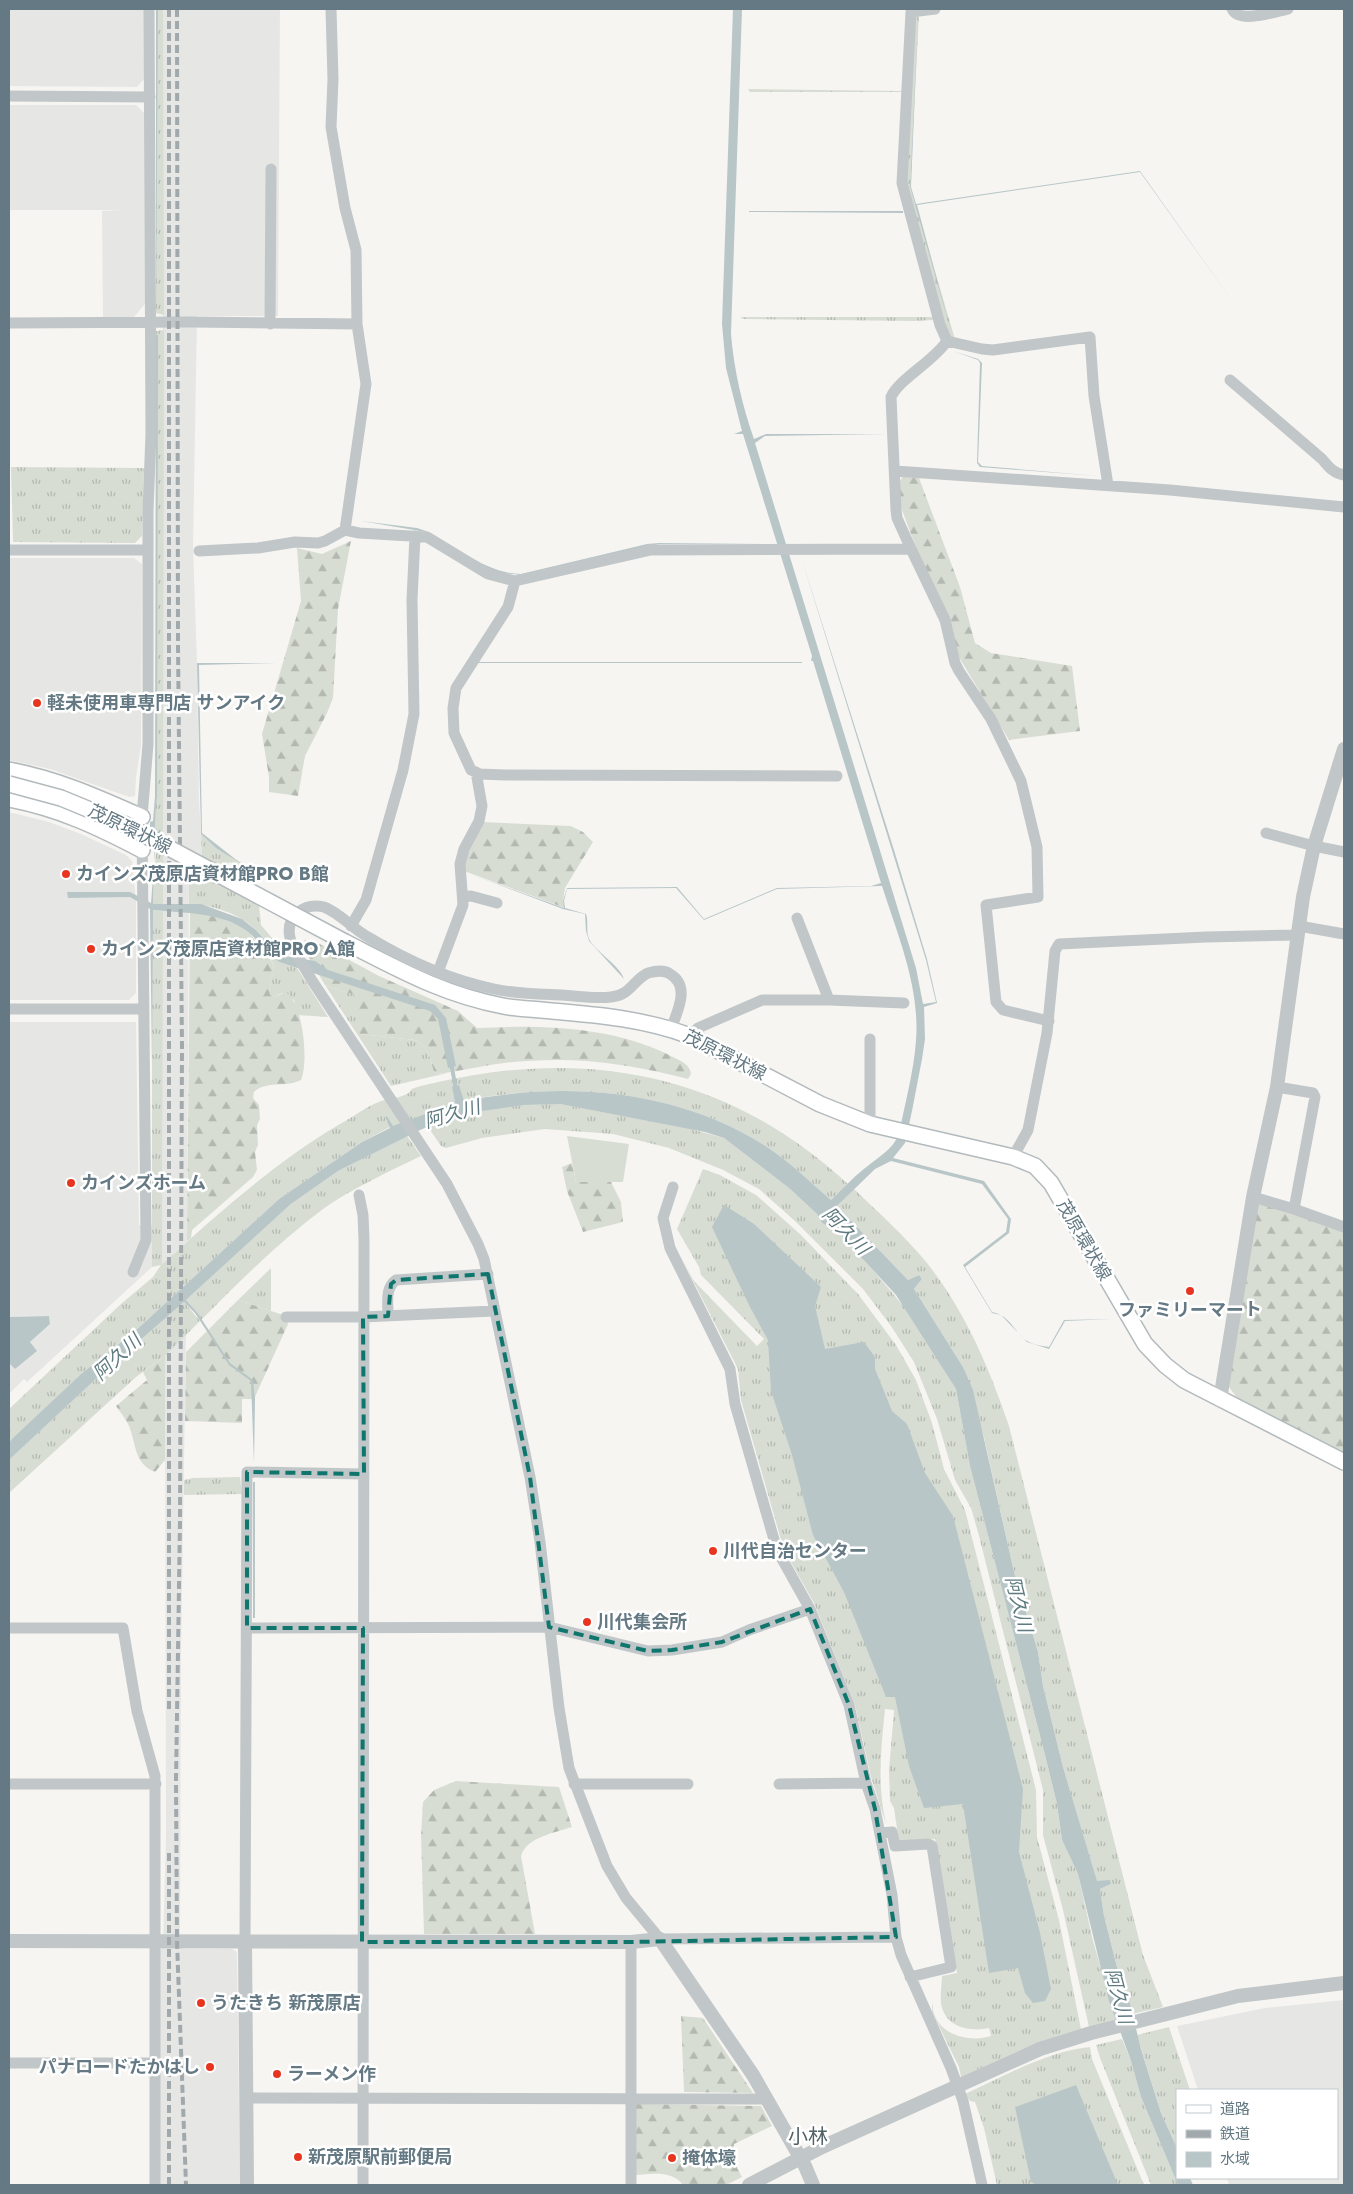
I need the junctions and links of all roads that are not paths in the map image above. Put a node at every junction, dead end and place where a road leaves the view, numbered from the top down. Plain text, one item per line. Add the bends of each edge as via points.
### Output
1 (150, 9) edge
2 (331, 9) edge
3 (935, 9) edge
4 (1232, 9) edge
5 (1288, 9) edge
6 (9, 96) edge
7 (150, 96) junction
8 (271, 169) dead end
9 (150, 323) junction
10 (9, 324) edge
11 (270, 324) junction
12 (357, 324) junction
13 (947, 341) junction
14 (1230, 380) dead end
15 (895, 471) junction
16 (1344, 475) edge
17 (1108, 486) junction
18 (1344, 506) edge
19 (345, 530) junction
20 (415, 536) junction
21 (911, 548) junction
22 (9, 550) edge
23 (148, 550) junction
24 (199, 551) dead end
25 (515, 581) junction
26 (1344, 751) edge
27 (9, 770) edge
28 (476, 772) junction
29 (837, 776) dead end
30 (9, 784) edge
31 (9, 799) edge
32 (142, 817) junction
33 (1266, 832) dead end
34 (1314, 846) junction
35 (142, 850) junction
36 (1344, 852) edge
37 (463, 897) junction
38 (497, 903) dead end
39 (797, 918) dead end
40 (352, 926) junction
41 (1298, 931) junction
42 (1344, 934) edge
43 (438, 972) junction
44 (829, 1000) junction
45 (904, 1003) dead end
46 (9, 1009) edge
47 (144, 1009) junction
48 (1049, 1020) junction
49 (671, 1029) junction
50 (690, 1036) junction
51 (870, 1039) dead end
52 (1277, 1087) junction
53 (870, 1124) junction
54 (1013, 1157) junction
55 (673, 1188) dead end
56 (359, 1195) dead end
57 (1253, 1197) junction
58 (1294, 1209) junction
59 (1344, 1227) edge
60 (133, 1272) dead end
61 (488, 1274) junction
62 (494, 1311) junction
63 (388, 1316) junction
64 (286, 1317) dead end
65 (363, 1317) junction
66 (1220, 1400) junction
67 (1344, 1462) edge
68 (364, 1474) junction
69 (810, 1609) junction
70 (549, 1627) junction
71 (9, 1628) edge
72 (247, 1628) junction
73 (363, 1628) junction
74 (866, 1783) junction
75 (9, 1784) edge
76 (156, 1784) junction
77 (574, 1784) junction
78 (688, 1784) dead end
79 (779, 1784) dead end
80 (880, 1833) junction
81 (896, 1937) junction
82 (660, 1938) junction
83 (9, 1941) edge
84 (154, 1941) junction
85 (245, 1942) junction
86 (362, 1942) junction
87 (631, 1942) junction
88 (910, 1977) junction
89 (1344, 1983) edge
90 (9, 2063) edge
91 (155, 2063) junction
92 (957, 2086) junction
93 (630, 2097) junction
94 (247, 2098) junction
95 (362, 2098) junction
96 (767, 2099) junction
97 (801, 2158) junction
98 (155, 2185) edge
99 (248, 2185) edge
100 (363, 2185) edge
101 (631, 2185) edge
102 (749, 2185) edge
103 (813, 2185) edge
104 (982, 2185) edge

1 - 7 street
2 - 12 street via 331,128 356,250
3 - 13 street via 911,12 902,183
4 - 5 street via 1239,17
6 - 7 street
7 - 9 street
8 - 11 street
9 - 10 street
9 - 11 street
9 - 23 street
11 - 12 street
12 - 19 street via 366,384
13 - 15 street via 936,356 891,397
13 - 17 street via 993,350 1090,337 1094,396
14 - 16 street via 1336,474
15 - 17 street
15 - 21 street via 897,518
17 - 18 street
19 - 20 street
19 - 24 street via 325,542
20 - 25 street via 434,540 488,574
20 - 40 street via 412,600 414,714 403,770 366,900
21 - 25 street via 650,550
21 - 48 street via 945,620 959,671 991,719 1019,774 1037,848 1038,897 986,905 996,1002 1003,1010
22 - 23 street
23 - 32 street via 148,744
25 - 28 street via 508,607 456,688 454,733 471,770
26 - 34 street
27 - 32 main road via 78,788
28 - 29 street via 515,775
28 - 37 street via 482,806 479,822 464,849 460,864
30 - 49 main road, 茂原環状線, bridge via 60,798 124,824 426,984 506,1007 607,1016
31 - 35 main road via 52,808
32 - 35 street
33 - 34 street
34 - 36 street
34 - 41 street
35 - 47 street
37 - 38 street
37 - 43 street via 463,905
39 - 44 street
40 - 43 street via 371,939
40 - 61 street via 325,908 308,907 291,921 289,938 311,979 447,1184 478,1244
41 - 42 street
41 - 48 street via 1059,944
41 - 52 street
43 - 49 street via 494,990 602,998 625,993 649,973 669,973 681,986 682,996
44 - 45 street
44 - 50 street via 754,1002 698,1028
46 - 47 street
47 - 60 street via 146,1240
48 - 54 street via 1028,1130
49 - 50 main road, 茂原環状線
50 - 53 main road, 茂原環状線 via 820,1104
51 - 53 street
52 - 57 street
52 - 58 street via 1313,1093 1315,1097
53 - 54 main road, 茂原環状線
54 - 66 main road, 茂原環状線 via 1035,1166 1052,1183 1145,1344 1184,1380
55 - 69 street via 663,1218 670,1248 730,1369 735,1404 776,1550
56 - 65 street via 363,1231
57 - 58 street
57 - 66 street
58 - 59 street
61 - 62 street
61 - 63 street via 396,1280 388,1290
62 - 63 street
62 - 70 street via 530,1477
63 - 65 street
64 - 65 street
65 - 68 street
66 - 67 main road, 茂原環状線
68 - 72 street via 247,1472
68 - 73 street
69 - 70 street via 722,1642 672,1650 648,1651
69 - 74 street via 849,1705
70 - 73 street
70 - 77 street via 565,1748
71 - 76 street via 124,1628 137,1711 155,1770
72 - 73 street
72 - 85 street
73 - 86 street
74 - 79 street
74 - 80 street
75 - 76 street
76 - 84 street
77 - 78 street
77 - 82 street via 607,1866 626,1898
80 - 81 street
80 - 88 street via 892,1832 895,1846 932,1846 951,1967
81 - 82 street
81 - 88 street
82 - 87 street
82 - 96 street
83 - 84 street
84 - 85 street
84 - 91 street
85 - 86 street
85 - 94 street
86 - 87 street
86 - 95 street
87 - 93 street
88 - 92 street
89 - 92 street via 1238,1996 1092,2033 1040,2049
90 - 91 street
91 - 98 street
92 - 97 street
92 - 104 street
93 - 95 street
93 - 96 street
93 - 101 street
94 - 95 street
94 - 99 street
95 - 100 street
96 - 97 street
97 - 102 street
97 - 103 street

